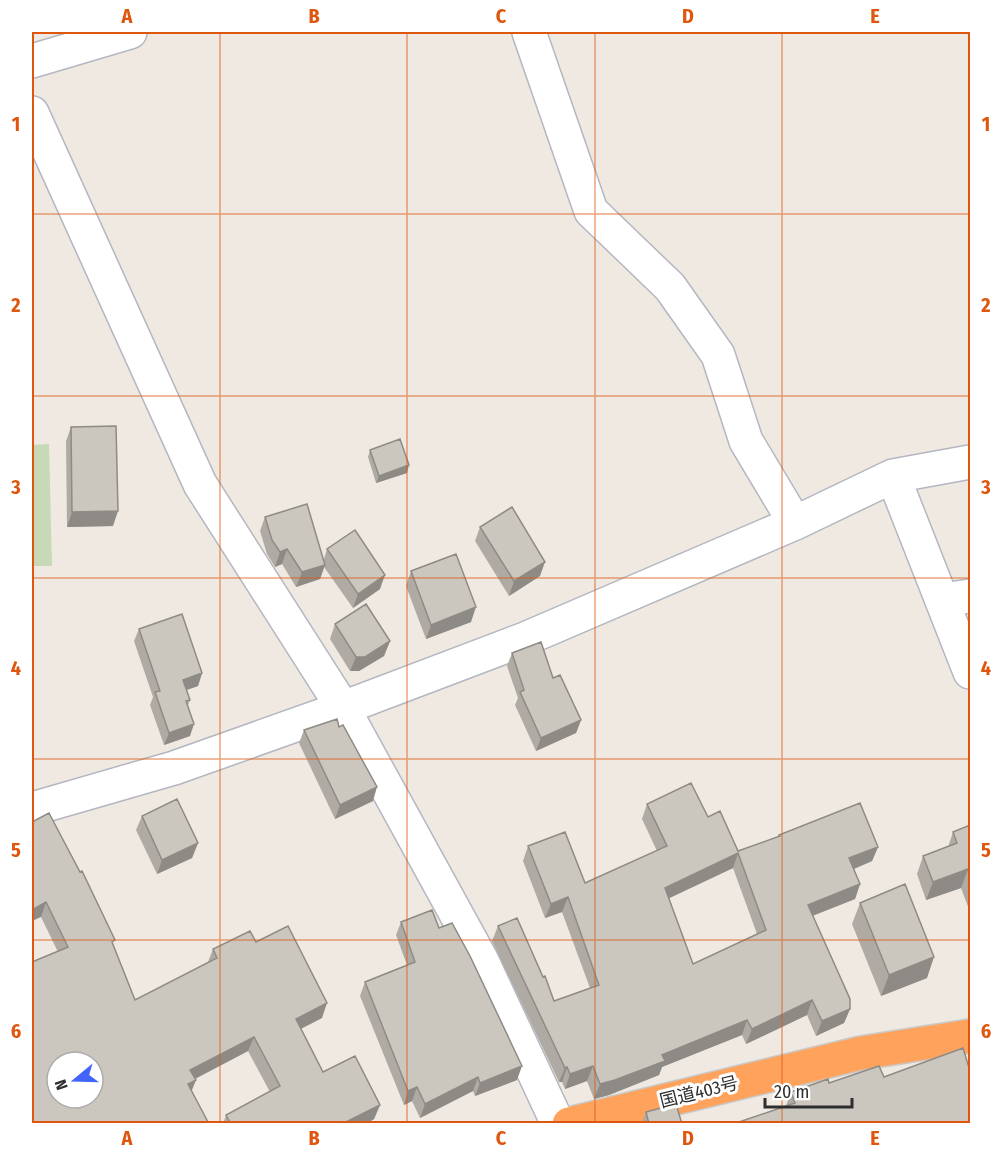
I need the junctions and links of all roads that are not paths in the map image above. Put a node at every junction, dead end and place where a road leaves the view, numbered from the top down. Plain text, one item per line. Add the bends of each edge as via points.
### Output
1 (130, 32) edge
2 (529, 32) edge
3 (32, 61) edge
4 (32, 113) edge
5 (970, 462) edge
6 (893, 476) junction
7 (795, 523) junction
8 (956, 598) edge
9 (970, 672) edge
10 (343, 708) junction
11 (32, 809) edge
12 (970, 1036) edge
13 (570, 1123) edge

1 - 3 street
2 - 7 street via 591,211 669,287 718,355 746,441
4 - 10 street via 200,484
5 - 6 street
6 - 7 street
6 - 8 street
7 - 10 street via 525,639
8 - 9 street
10 - 11 street via 174,768
10 - 13 street
12 - 13 highway, 国道403号 via 861,1053

